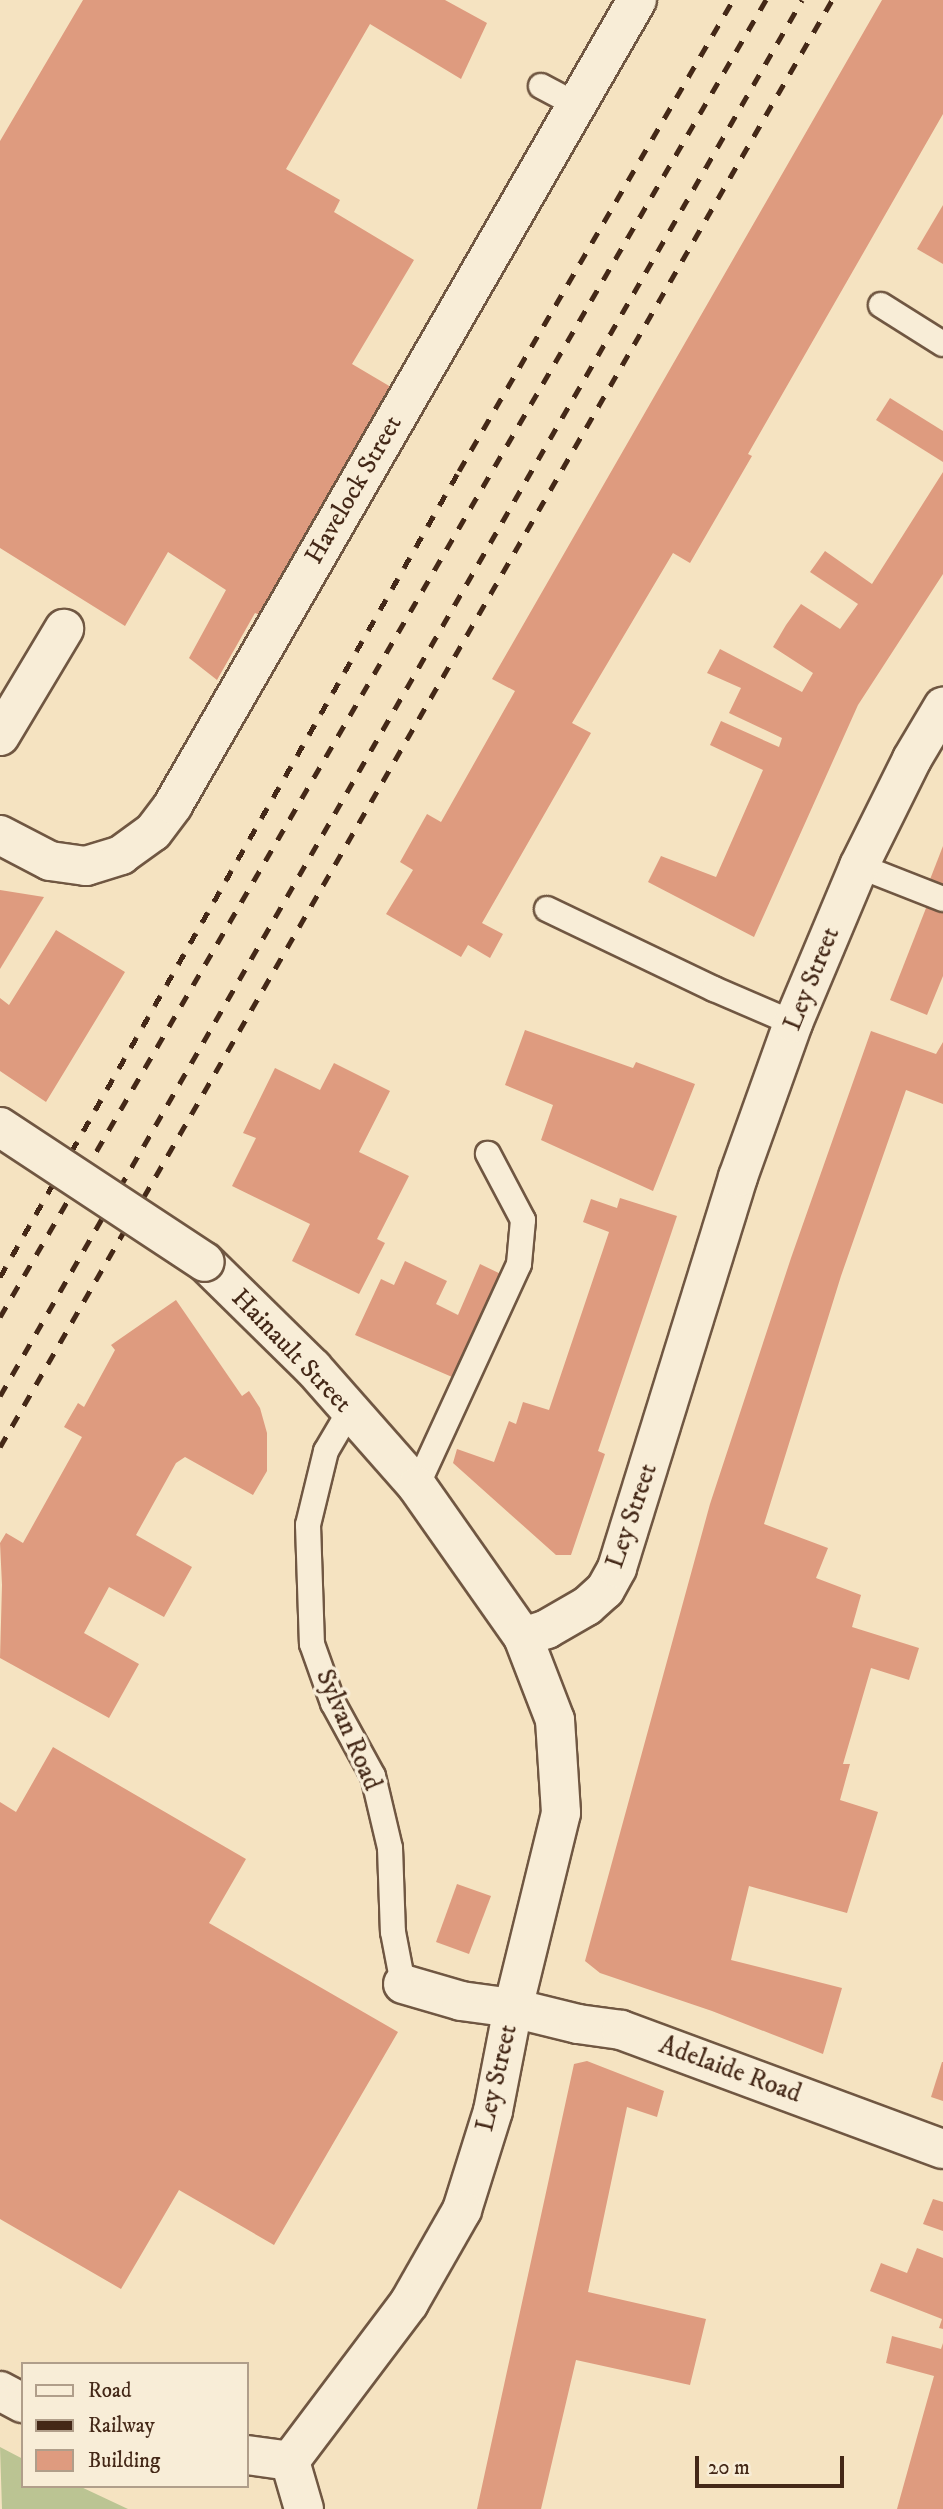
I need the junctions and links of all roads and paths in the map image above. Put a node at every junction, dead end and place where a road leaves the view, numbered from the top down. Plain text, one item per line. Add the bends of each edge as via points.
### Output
1 (637, 0) edge
2 (541, 86) dead end
3 (576, 106) junction
4 (881, 305) dead end
5 (943, 344) edge
6 (64, 629) dead end
7 (943, 707) edge
8 (0, 736) edge
9 (0, 835) edge
10 (859, 866) junction
11 (943, 899) edge
12 (547, 909) dead end
13 (793, 1023) junction
14 (0, 1127) edge
15 (488, 1154) dead end
16 (349, 1412) junction
17 (417, 1486) junction
18 (523, 1637) junction
19 (403, 1984) joint
20 (513, 2008) junction
21 (943, 2149) edge
22 (0, 2391) edge
23 (21, 2402) edge
24 (248, 2455) edge
25 (290, 2462) junction
26 (304, 2509) edge

1 - 3 street, Havelock Street
2 - 3 lane
3 - 9 street, Havelock Street via 495,226 173,805 153,832 121,855 86,866 50,860
4 - 5 lane
6 - 8 street
7 - 10 street, Ley Street
10 - 11 lane
10 - 13 street, Ley Street
12 - 13 lane
13 - 18 street, Ley Street via 738,1177 617,1568 605,1590 587,1606
14 - 16 street, Hainault Street, bridge via 205,1262 313,1368
15 - 17 lane via 523,1220 519,1264
16 - 17 street, Hainault Street
16 - 19 lane, Sylvan Road via 326,1451 308,1525 313,1644 333,1703 373,1776 390,1848 393,1933
17 - 18 street, Hainault Street
18 - 20 street, Ley Street via 555,1720 561,1813
19 - 20 street, Sylvan Road via 461,2001
20 - 21 street, Adelaide Road via 621,2030
20 - 25 street, Ley Street via 493,2110 462,2210 409,2302
22 - 23 street
24 - 25 street
25 - 26 street

